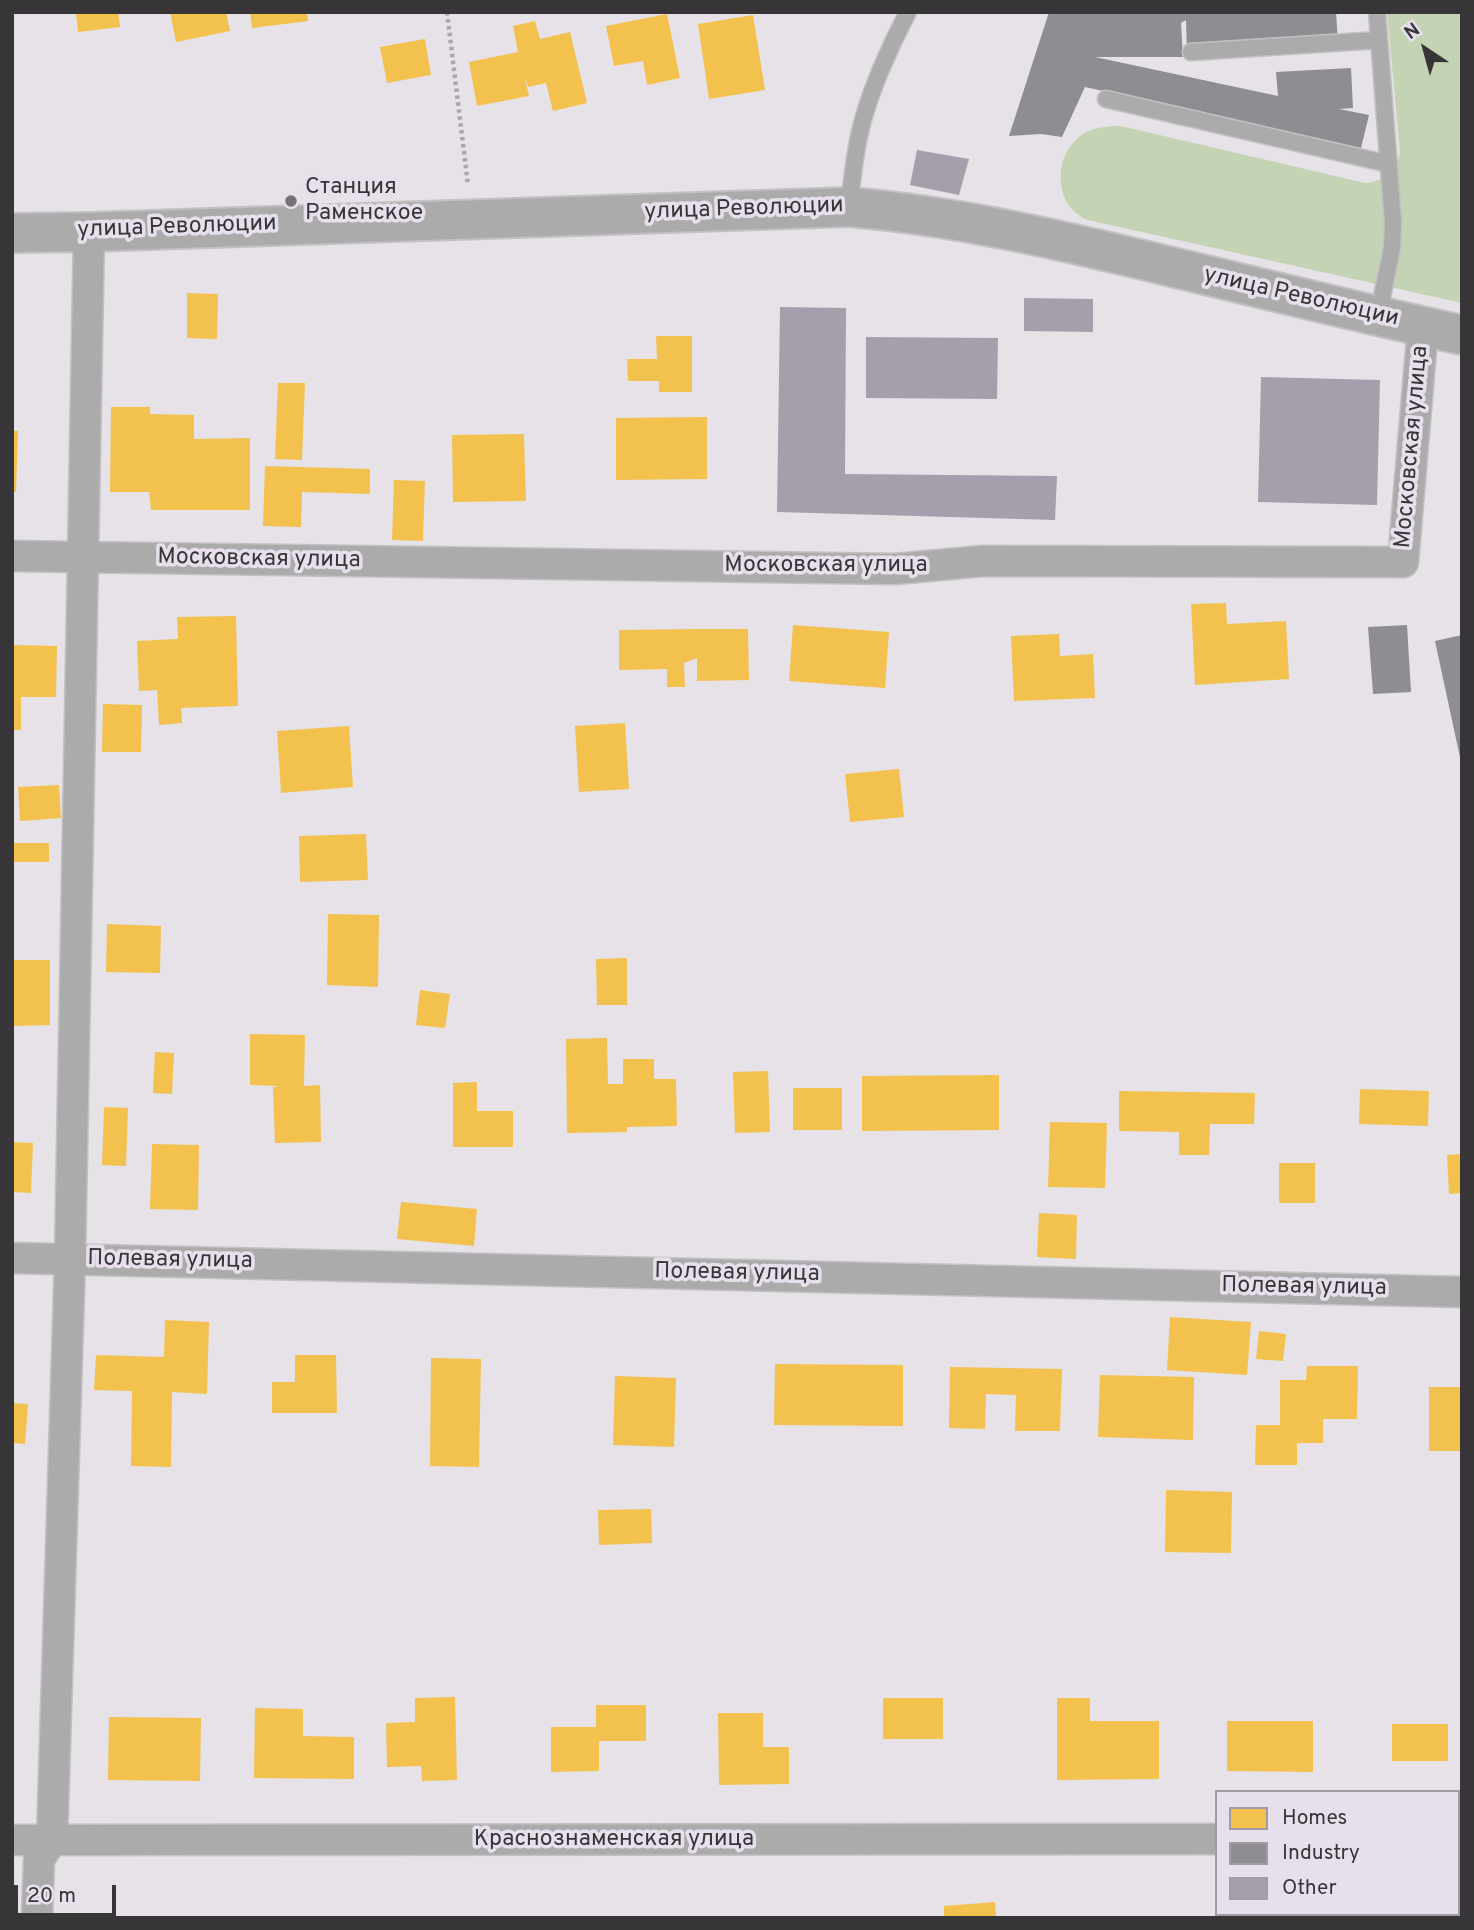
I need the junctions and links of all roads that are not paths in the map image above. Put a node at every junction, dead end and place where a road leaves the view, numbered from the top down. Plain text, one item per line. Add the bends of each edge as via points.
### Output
1 (908, 12) edge
2 (1377, 12) edge
3 (1379, 40) junction
4 (1191, 52) dead end
5 (1106, 99) dead end
6 (1389, 164) junction
7 (849, 207) junction
8 (89, 232) junction
9 (12, 233) edge
10 (1378, 317) junction
11 (1423, 327) junction
12 (1462, 335) edge
13 (12, 556) edge
14 (83, 557) junction
15 (12, 1258) edge
16 (70, 1258) junction
17 (1462, 1292) edge
18 (1215, 1839) edge
19 (12, 1840) edge
20 (52, 1840) junction
21 (37, 1918) edge

1 - 7 lane via 864,117
2 - 3 lane
3 - 4 lane
3 - 6 lane
5 - 6 lane
6 - 10 lane via 1393,235
7 - 8 street, улица Революции
7 - 10 street, улица Революции via 973,223
8 - 9 street, улица Революции
8 - 14 street
10 - 11 street, улица Революции
11 - 12 street, улица Революции
11 - 14 street, Московская улица via 1403,562 983,561 895,569
13 - 14 street, Московская улица
14 - 16 street
15 - 16 street, Полевая улица
16 - 17 street, Полевая улица
16 - 20 street
18 - 20 street, Краснознаменская улица
19 - 20 street, Краснознаменская улица
20 - 21 street via 39,1859

